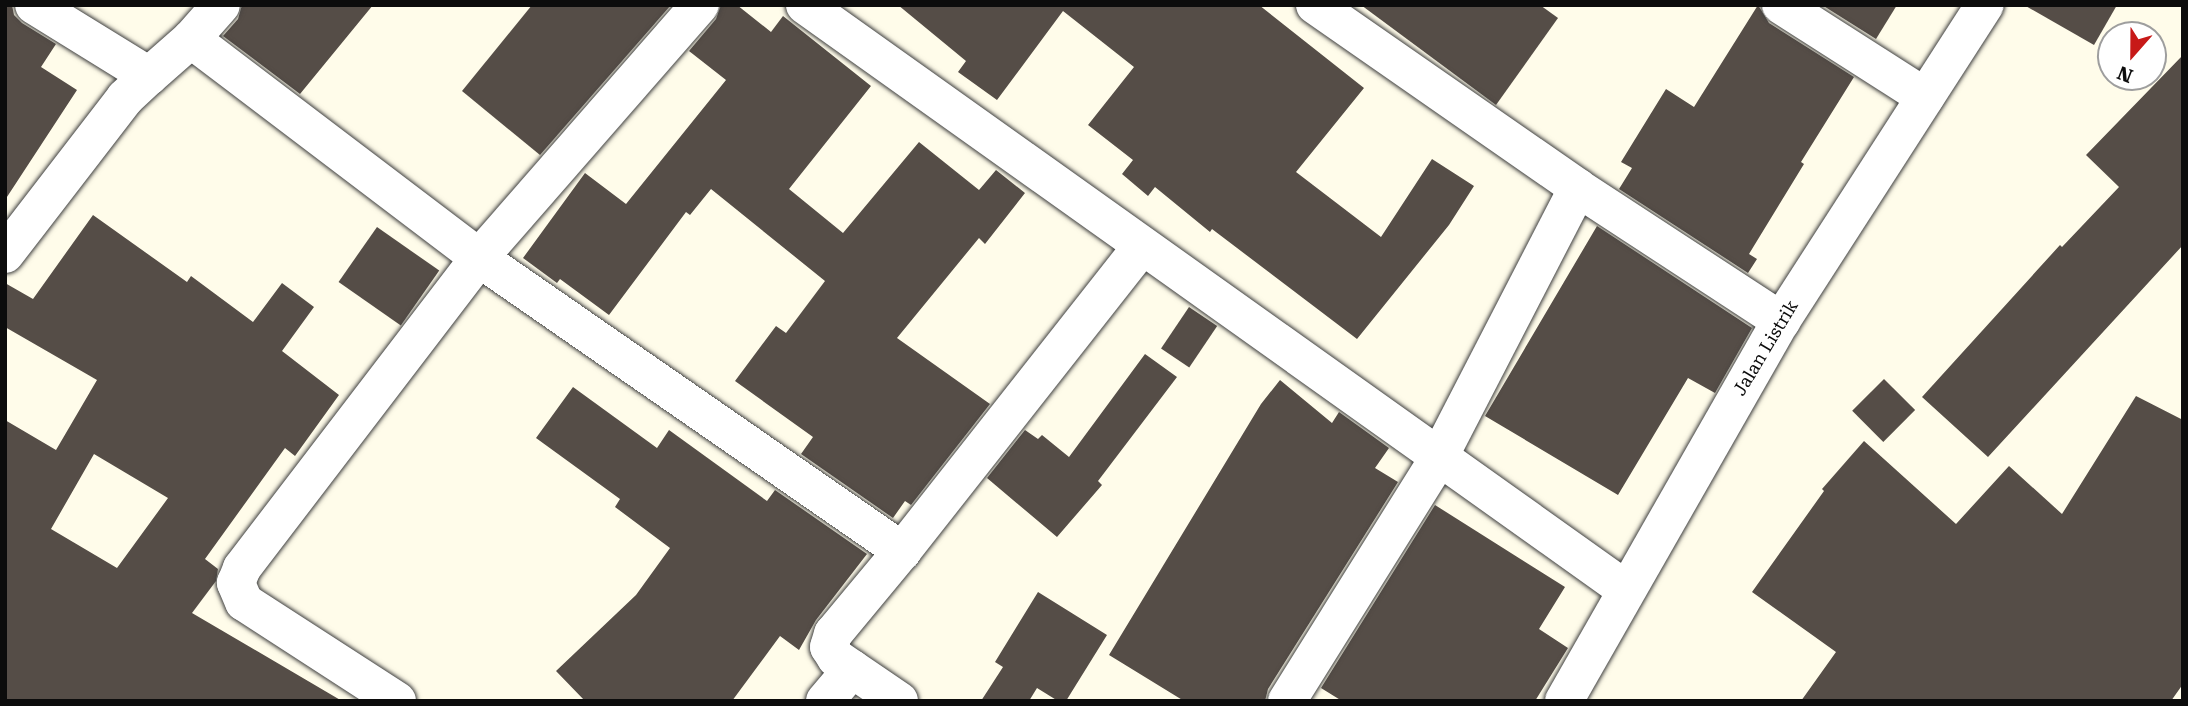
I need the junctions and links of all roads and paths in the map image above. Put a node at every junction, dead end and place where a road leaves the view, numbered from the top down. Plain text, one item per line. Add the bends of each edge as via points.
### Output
1 (34, 5) edge
2 (221, 5) edge
3 (700, 5) edge
4 (805, 5) edge
5 (1315, 5) edge
6 (1781, 5) edge
7 (1985, 5) edge
8 (191, 39) junction
9 (149, 76) junction
10 (1925, 97) junction
11 (1578, 188) junction
12 (1141, 247) junction
13 (5, 254) edge
14 (479, 258) junction
15 (1781, 321) junction
16 (1438, 459) junction
17 (902, 551) junction
18 (1625, 589) junction
19 (852, 669) junction
20 (397, 701) edge
21 (825, 701) edge
22 (898, 701) edge
23 (1287, 701) edge
24 (1564, 701) edge

1 - 9 street
2 - 8 street
3 - 14 street
4 - 12 street
5 - 11 street
6 - 10 street
7 - 10 street, Jalan Listrik
8 - 9 street
8 - 14 street
9 - 13 street via 125,97
10 - 15 street, Jalan Listrik
11 - 15 street
11 - 16 street
12 - 16 street
12 - 17 street
14 - 17 street
14 - 20 street via 242,568 236,583 244,602
15 - 18 street, Jalan Listrik
16 - 18 street
16 - 23 street
17 - 19 street via 833,634 829,647 836,659
18 - 24 street, Jalan Listrik
19 - 21 street
19 - 22 street

